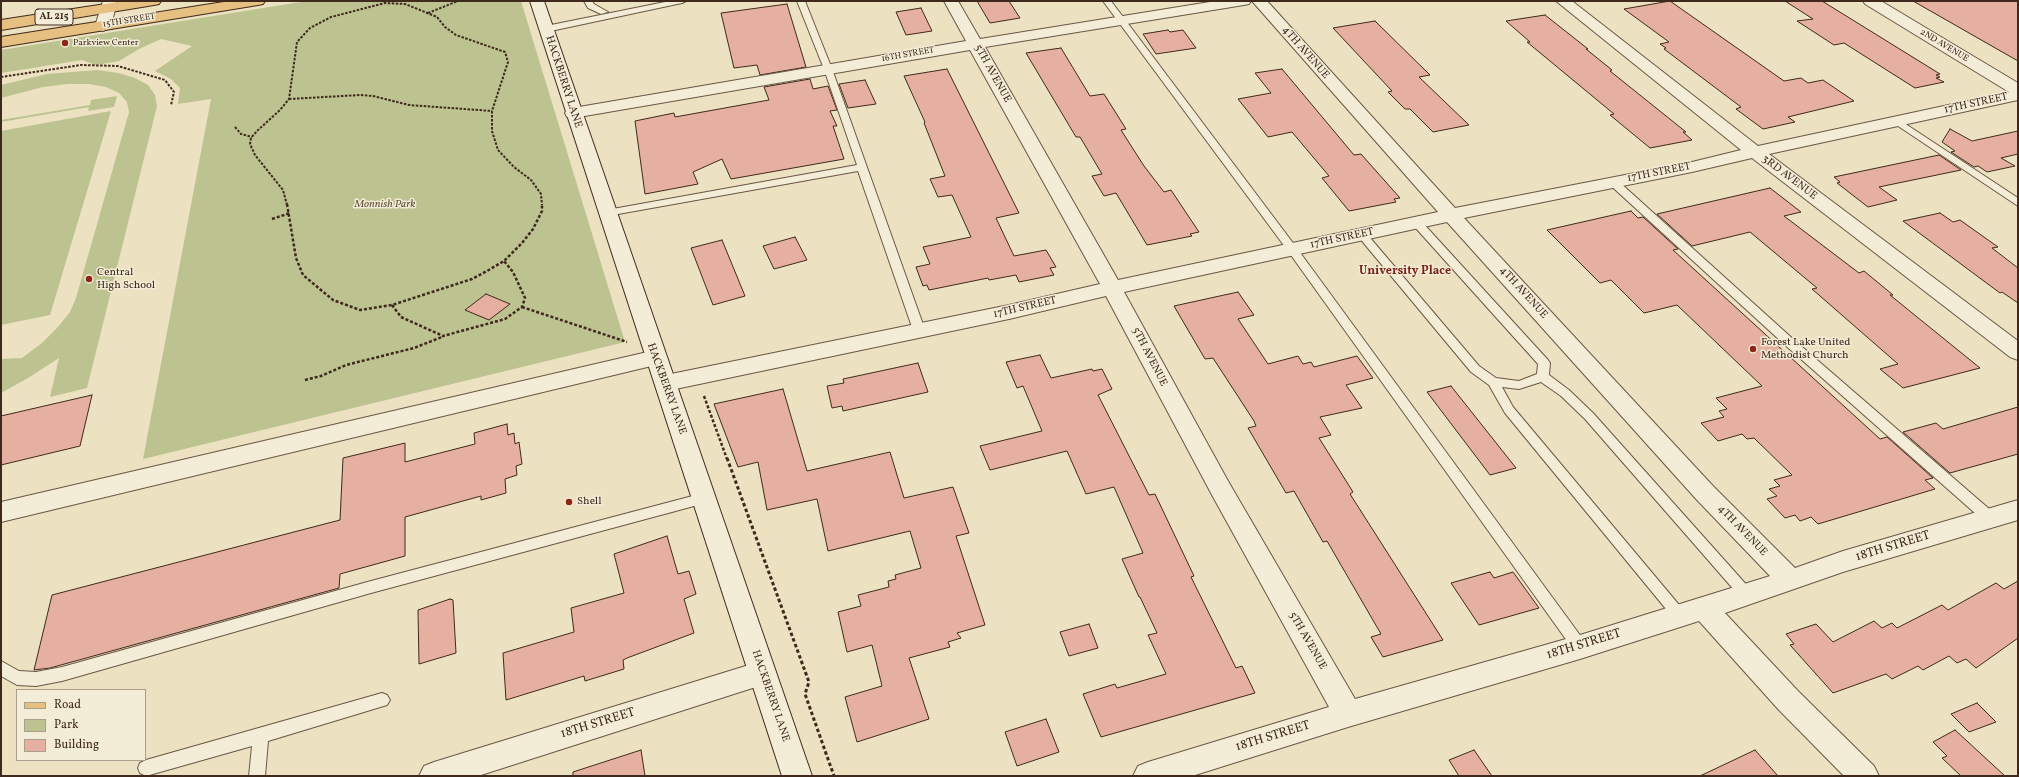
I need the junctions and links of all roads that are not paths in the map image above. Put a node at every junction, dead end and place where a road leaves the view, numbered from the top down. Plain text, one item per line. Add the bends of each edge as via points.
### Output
1 (154, 1) edge
2 (258, 1) edge
3 (537, 1) edge
4 (588, 1) edge
5 (600, 1) edge
6 (623, 1) edge
7 (682, 1) edge
8 (801, 1) edge
9 (951, 1) edge
10 (1107, 1) edge
11 (1244, 1) edge
12 (1259, 1) edge
13 (1563, 1) edge
14 (1870, 1) edge
15 (656, 3) edge
16 (109, 5) edge
17 (628, 12) junction
18 (605, 14) junction
19 (1121, 20) junction
20 (1, 25) edge
21 (103, 26) junction
22 (546, 29) junction
23 (1, 42) edge
24 (975, 44) junction
25 (828, 69) junction
26 (2018, 90) edge
27 (2018, 95) edge
28 (573, 112) junction
29 (1898, 122) junction
30 (1755, 152) junction
31 (862, 167) junction
32 (1613, 182) junction
33 (2018, 203) edge
34 (606, 213) junction
35 (1451, 215) junction
36 (1417, 223) junction
37 (1362, 235) junction
38 (1292, 249) junction
39 (1112, 288) junction
40 (920, 330) junction
41 (2018, 352) edge
42 (654, 354) junction
43 (1543, 377) junction
44 (1493, 382) junction
45 (666, 383) junction
46 (704, 498) junction
47 (2018, 510) edge
48 (1, 512) edge
49 (1990, 518) junction
50 (1790, 581) junction
51 (1748, 595) junction
52 (1692, 612) junction
53 (1580, 647) junction
54 (1, 668) edge
55 (762, 673) junction
56 (382, 700) dead end
57 (1348, 714) junction
58 (260, 736) junction
59 (146, 768) dead end
60 (257, 776) edge
61 (434, 776) edge
62 (797, 776) edge
63 (1148, 776) edge
64 (1864, 776) edge

1 - 16 main road, 15TH STREET / AL 215
2 - 21 main road, 15TH STREET / AL 215
3 - 22 street, HACKBERRY LANE
4 - 18 lane via 591,6
5 - 18 lane
6 - 17 lane
7 - 15 lane
8 - 25 lane
9 - 24 street, 5TH AVENUE
10 - 19 lane
11 - 19 street, 16TH STREET
12 - 35 street, 4TH AVENUE
13 - 30 street, 3RD AVENUE
14 - 26 street, 2ND AVENUE
15 - 17 lane
16 - 20 main road, 15TH STREET / AL 215
16 - 21 street
17 - 18 lane
18 - 22 lane
19 - 24 street, 16TH STREET
19 - 38 lane
21 - 23 main road, 15TH STREET / AL 215
22 - 28 street, HACKBERRY LANE
24 - 25 street, 16TH STREET
24 - 39 street, 5TH AVENUE
25 - 28 street, 16TH STREET
25 - 31 lane
27 - 29 street, 17TH STREET
28 - 34 street, HACKBERRY LANE
29 - 30 street, 17TH STREET
29 - 33 lane
30 - 32 street, 17TH STREET
30 - 41 street, 3RD AVENUE
31 - 34 lane
31 - 40 lane
32 - 35 street, 17TH STREET
32 - 49 lane via 1789,342
34 - 42 street, HACKBERRY LANE
35 - 36 street, 17TH STREET
35 - 50 street, 4TH AVENUE via 1705,493
36 - 37 street, 17TH STREET
36 - 43 lane via 1544,363
37 - 38 street, 17TH STREET
37 - 44 lane via 1475,369
38 - 39 street, 17TH STREET
38 - 53 lane
39 - 40 street, 17TH STREET
39 - 57 street, 5TH AVENUE
40 - 45 street, 17TH STREET
42 - 45 street, HACKBERRY LANE
42 - 48 street
43 - 44 lane via 1519,385
43 - 51 lane via 1565,393 1589,416
44 - 52 lane via 1509,410
45 - 46 street, HACKBERRY LANE
46 - 54 lane via 62,674 36,679 17,678
46 - 55 street, HACKBERRY LANE
47 - 49 street, 18TH STREET
49 - 50 street, 18TH STREET via 1843,562
50 - 51 street, 18TH STREET
51 - 52 street, 18TH STREET
52 - 53 street, 18TH STREET
52 - 64 street via 1788,700
53 - 57 street, 18TH STREET
55 - 61 street, 18TH STREET
55 - 62 street, HACKBERRY LANE
56 - 58 lane
57 - 63 street, 18TH STREET
58 - 59 lane
58 - 60 lane

